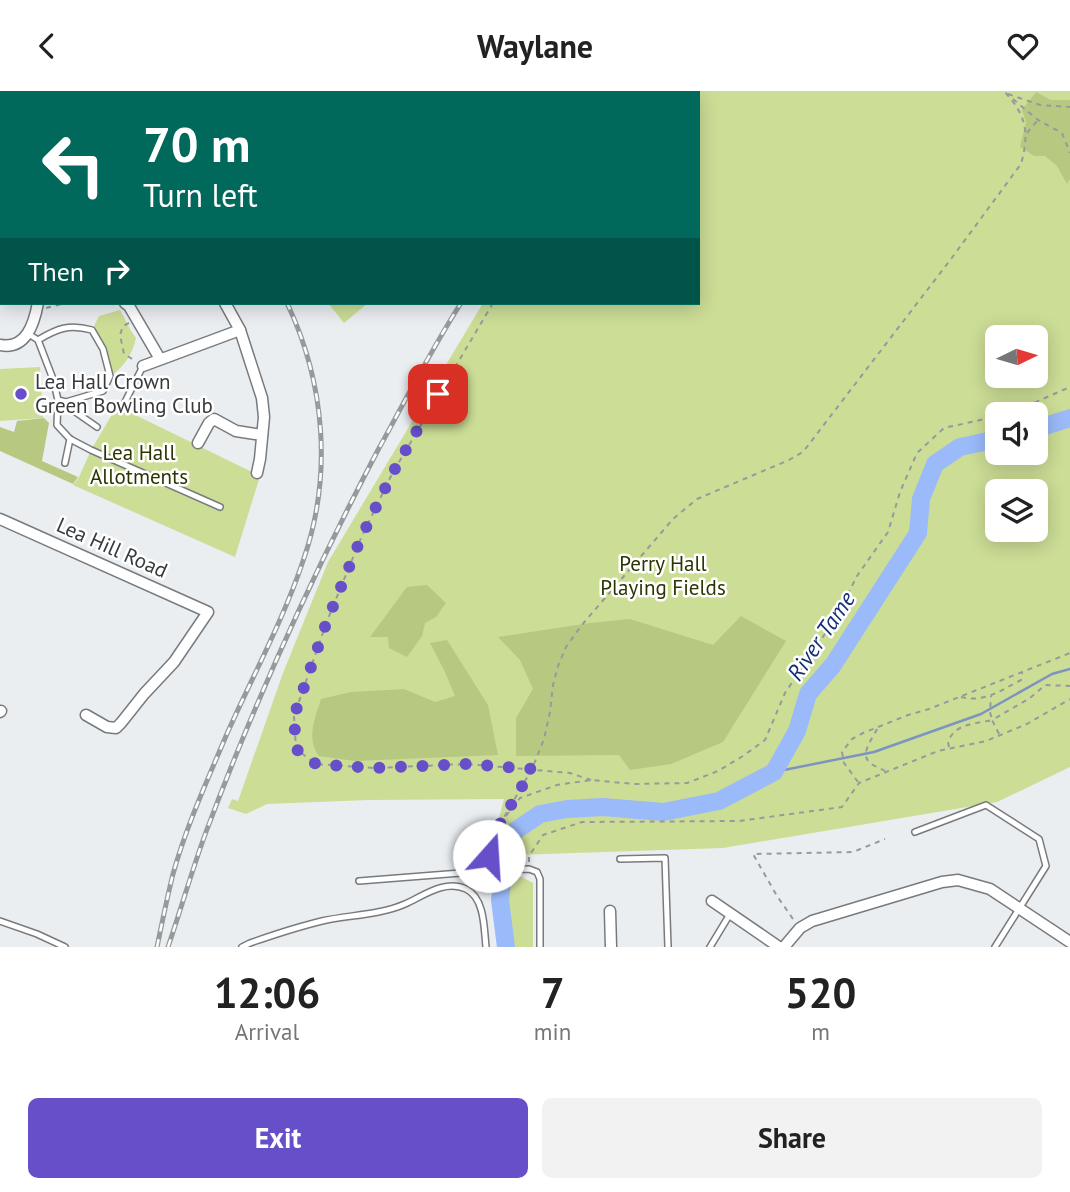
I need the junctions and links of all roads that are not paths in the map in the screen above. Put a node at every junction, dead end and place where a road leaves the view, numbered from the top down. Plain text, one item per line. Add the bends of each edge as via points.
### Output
1 (40, 305) edge
2 (128, 305) edge
3 (226, 305) edge
4 (240, 330) junction
5 (27, 333) junction
6 (38, 340) junction
7 (0, 345) edge
8 (160, 359) junction
9 (143, 366) joint
10 (58, 400) junction
11 (125, 402) dead end
12 (97, 427) dead end
13 (262, 435) junction
14 (70, 439) junction
15 (198, 443) dead end
16 (65, 463) dead end
17 (257, 473) dead end
18 (220, 507) dead end
19 (0, 519) edge
20 (86, 715) dead end
21 (915, 832) dead end
22 (620, 859) dead end
23 (359, 881) dead end
24 (712, 901) dead end
25 (1019, 910) junction
26 (610, 911) dead end
27 (730, 913) junction
28 (0, 921) edge
29 (1070, 942) edge
30 (65, 947) edge
31 (243, 947) edge
32 (486, 947) edge
33 (540, 947) edge
34 (611, 947) edge
35 (668, 947) edge
36 (710, 947) edge
37 (782, 947) edge
38 (995, 947) edge

1 - 5 street
2 - 8 street
3 - 4 street
4 - 8 street
4 - 13 street via 262,398
5 - 6 lane
5 - 7 street via 21,342
6 - 10 lane
6 - 10 lane via 77,326 92,330 103,349 110,376 103,391 66,402
8 - 9 street
9 - 11 lane
10 - 12 lane
10 - 14 lane via 57,425
13 - 15 street via 236,431 214,419
13 - 17 street
14 - 16 lane
14 - 18 lane
19 - 20 street, Lea Hill Road via 208,612 174,662 116,728
21 - 25 lane via 986,805 1038,839 1046,866
22 - 35 lane via 665,857
23 - 33 lane via 529,869 540,879
24 - 27 street
25 - 29 street
25 - 37 street via 990,890 958,880 942,882 812,921
25 - 38 lane
26 - 34 street
27 - 36 lane
27 - 37 street
28 - 30 lane
31 - 32 lane via 321,921 403,905 452,886 465,888 476,897

